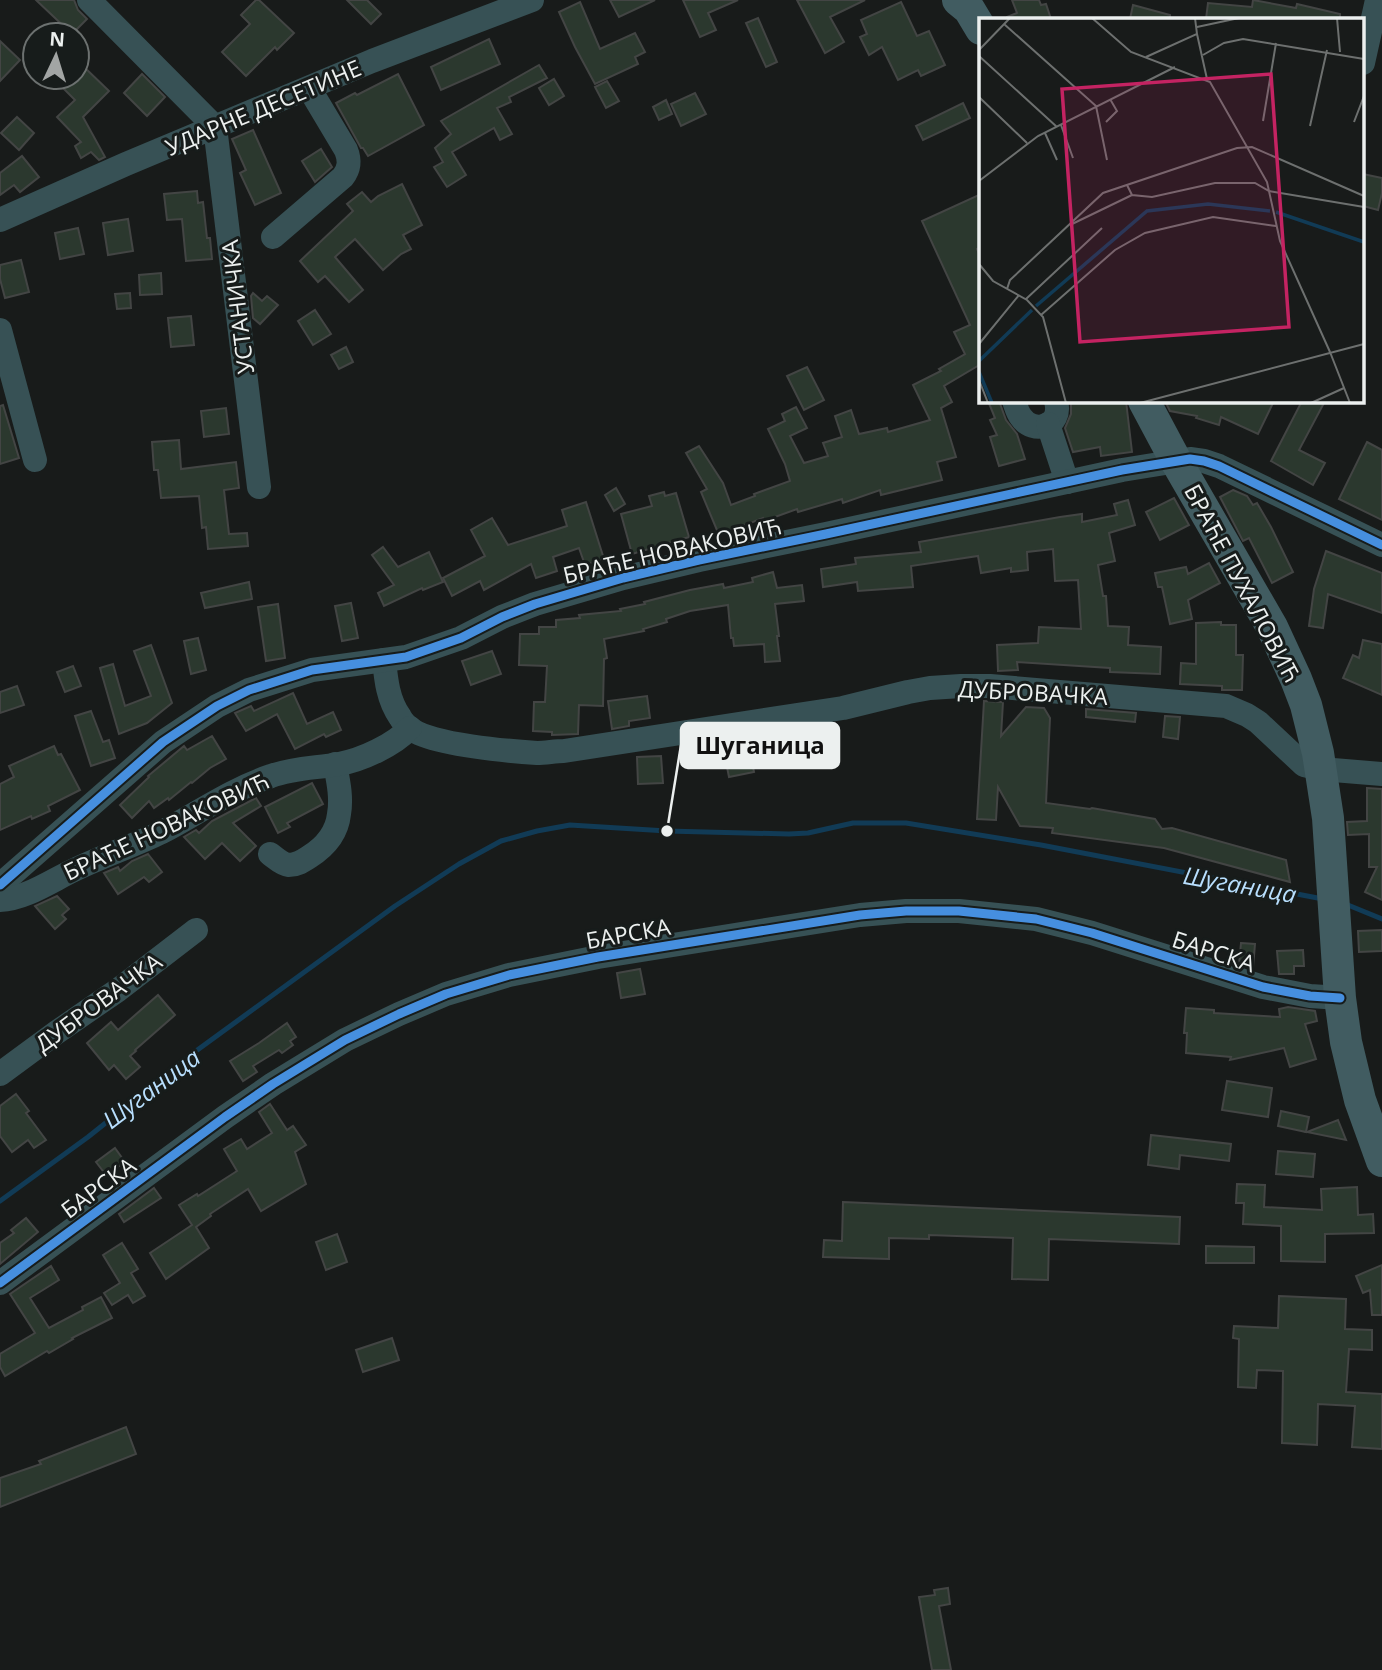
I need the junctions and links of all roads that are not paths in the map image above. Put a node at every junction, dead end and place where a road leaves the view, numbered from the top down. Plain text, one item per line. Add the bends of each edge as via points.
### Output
1 (89, 0) edge
2 (529, 0) edge
3 (958, 0) edge
4 (1377, 0) edge
5 (979, 26) edge
6 (1364, 58) edge
7 (309, 88) junction
8 (215, 127) junction
9 (0, 220) edge
10 (273, 237) dead end
11 (0, 330) edge
12 (1014, 402) edge
13 (1145, 402) edge
14 (1052, 412) edge
15 (35, 460) dead end
16 (1176, 461) junction
17 (1067, 482) junction
18 (259, 487) dead end
19 (1382, 545) edge
20 (384, 660) junction
21 (410, 729) junction
22 (335, 764) junction
23 (1321, 769) junction
24 (1382, 774) edge
25 (270, 854) dead end
26 (0, 885) edge
27 (0, 900) edge
28 (196, 930) dead end
29 (1340, 998) junction
30 (0, 1074) edge
31 (1382, 1161) edge
32 (0, 1283) edge

1 - 8 street
2 - 7 street, УДАРНЕ ДЕСЕТИНЕ
3 - 5 main road
4 - 6 street
7 - 8 street, УДАРНЕ ДЕСЕТИНЕ
7 - 10 street via 346,150 348,169
8 - 9 street, УДАРНЕ ДЕСЕТИНЕ
8 - 18 street, УСТАНИЧКА
11 - 15 street
12 - 14 street via 1029,424 1039,426
13 - 16 main road, БРАЋЕ ПУХАЛОВИЋ
14 - 17 street
16 - 17 street, БРАЋЕ НОВАКОВИЋ
16 - 19 street, БРАЋЕ НОВАКОВИЋ via 1190,459 1219,466
16 - 23 main road, БРАЋЕ ПУХАЛОВИЋ via 1272,627 1306,705
17 - 20 street, БРАЋЕ НОВАКОВИЋ via 623,578 536,604 406,657
20 - 21 street via 388,692
20 - 26 street, БРАЋЕ НОВАКОВИЋ via 312,670 249,690 217,706 163,742
21 - 22 street, БРАЋЕ НОВАКОВИЋ via 359,758
21 - 23 street, ДУБРОВАЧКА via 435,740 540,753 843,708 919,690 990,686 1226,706 1258,722 1304,765
22 - 25 street via 340,813 331,838 298,864 281,863
22 - 27 street, БРАЋЕ НОВАКОВИЋ via 272,775 162,832
23 - 24 street, ДУБРОВАЧКА
23 - 29 main road, БРАЋЕ ПУХАЛОВИЋ
28 - 30 street, ДУБРОВАЧКА
29 - 31 main road, БРАЋЕ ПУХАЛОВИЋ via 1356,1084
29 - 32 street, БАРСКА via 1263,987 1036,919 959,911 860,915 509,975 399,1014 273,1084

